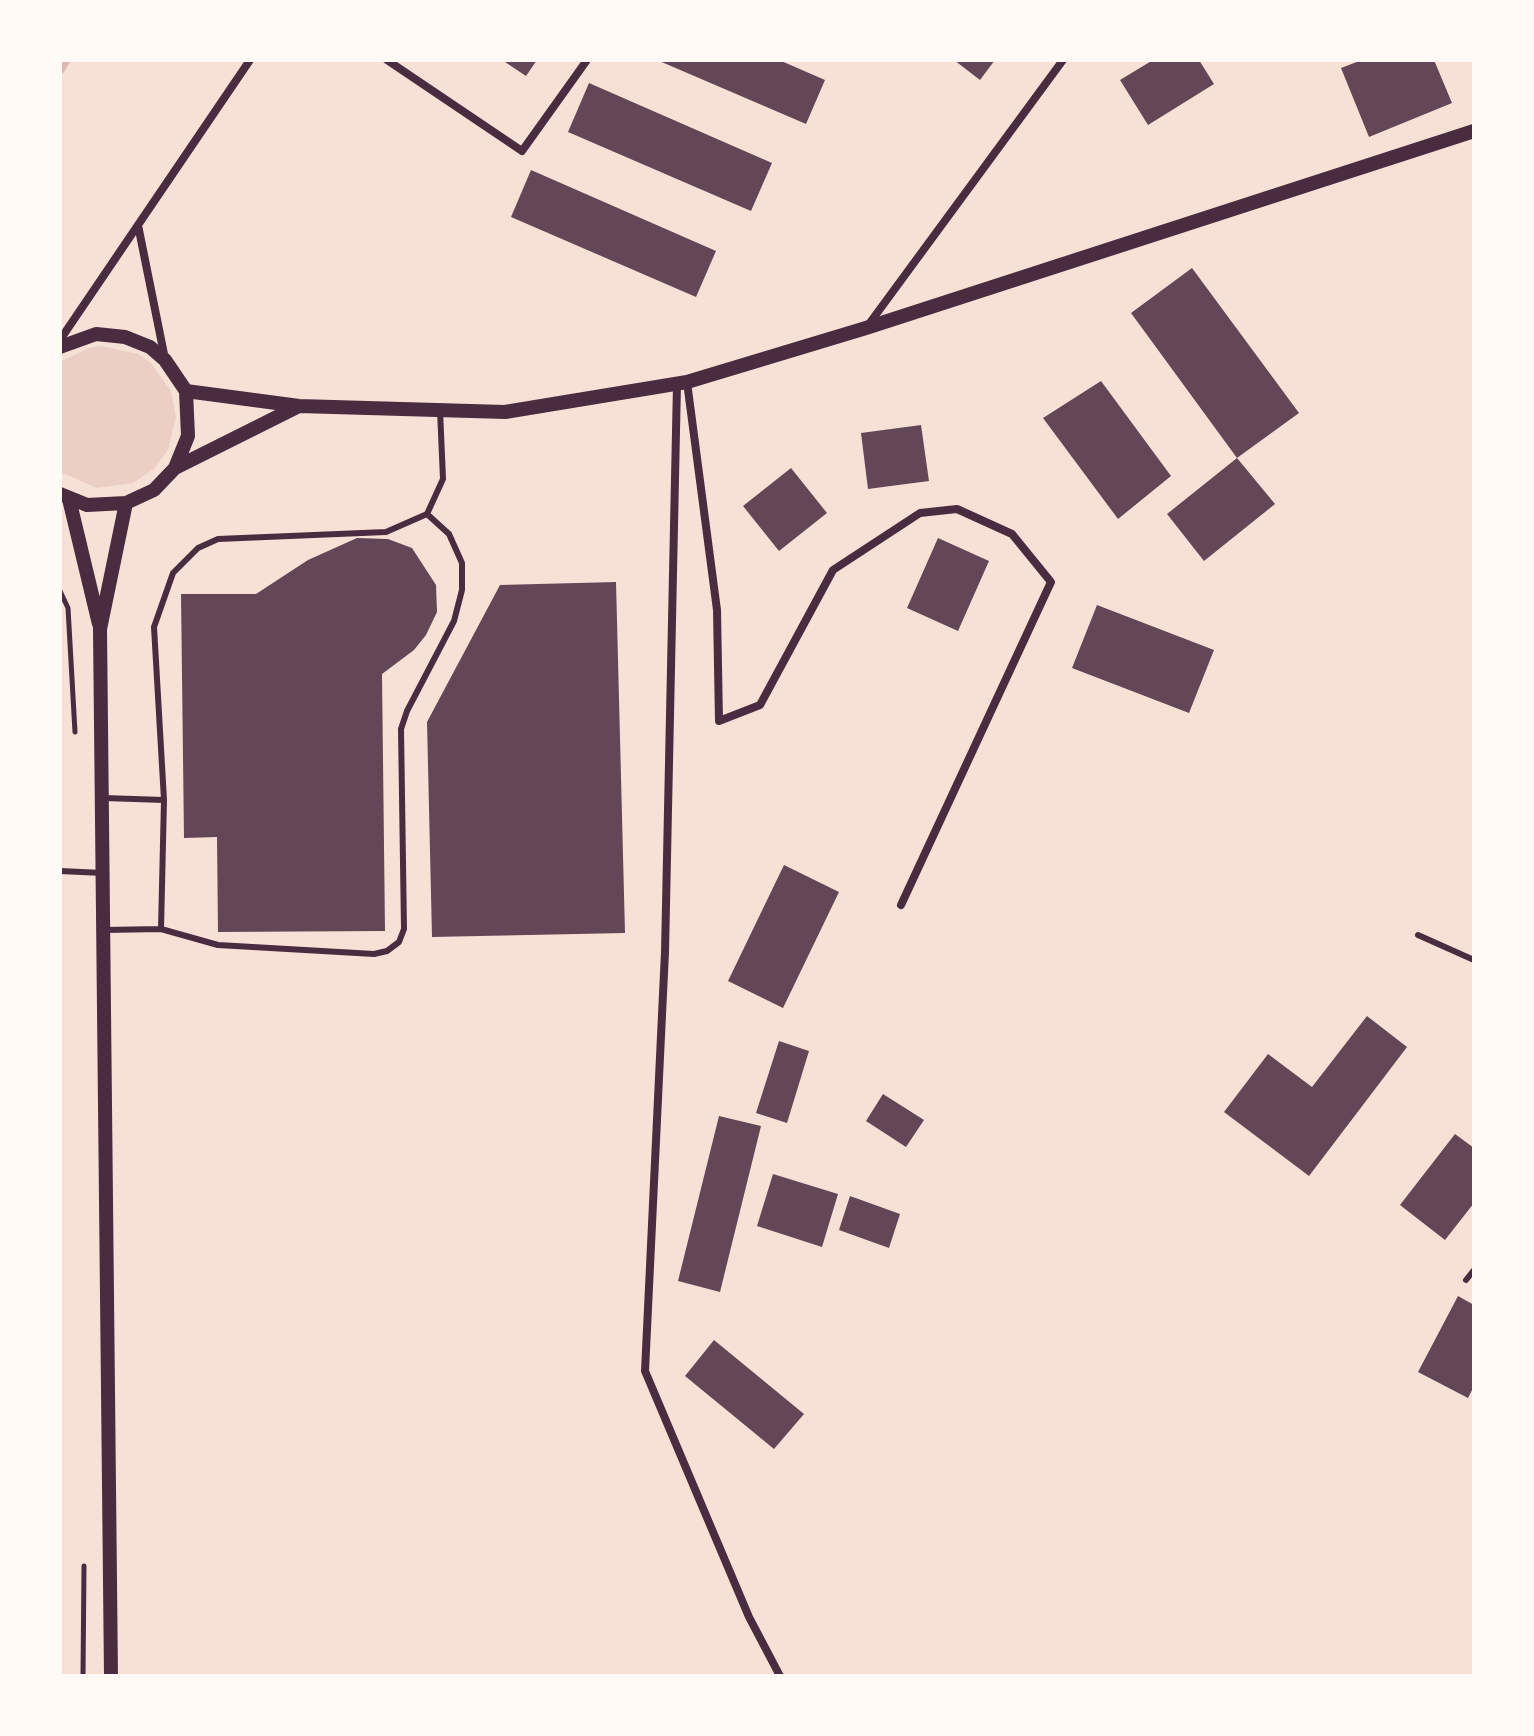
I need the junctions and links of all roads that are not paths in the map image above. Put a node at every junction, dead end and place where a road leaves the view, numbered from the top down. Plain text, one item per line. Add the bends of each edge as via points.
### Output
1 (250, 60) edge
2 (387, 60) edge
3 (587, 60) edge
4 (1063, 60) edge
5 (1474, 131) edge
6 (138, 225) junction
7 (866, 328) junction
8 (60, 340) edge
9 (60, 347) edge
10 (165, 360) junction
11 (682, 383) junction
12 (186, 391) junction
13 (299, 406) junction
14 (440, 410) junction
15 (175, 468) junction
16 (65, 497) edge
17 (126, 503) junction
18 (427, 514) junction
19 (100, 629) junction
20 (102, 798) junction
21 (164, 800) junction
22 (60, 871) edge
23 (103, 873) junction
24 (901, 905) dead end
25 (161, 929) junction
26 (104, 930) junction
27 (1418, 935) dead end
28 (1474, 960) edge
29 (1474, 1270) edge
30 (1466, 1280) dead end
31 (111, 1676) edge
32 (780, 1676) edge

1 - 6 street
2 - 3 street via 522,151
4 - 7 street
5 - 7 street
6 - 8 street
6 - 10 street
7 - 11 street
9 - 10 street via 96,334 125,337
10 - 12 street
11 - 14 street via 505,412
11 - 24 street via 717,610 719,721 760,705 833,570 920,513 957,509 1012,534 1051,582
11 - 32 street via 665,952 645,1371 749,1617
12 - 13 street
12 - 15 street via 188,436
13 - 14 street
13 - 15 street
14 - 18 lane via 443,479
15 - 17 street via 154,490
16 - 17 street via 87,505
16 - 19 street
17 - 19 street
18 - 21 lane via 386,532 218,539 198,548 173,573 154,627
18 - 25 lane via 449,534 462,563 462,590 454,621 401,729 404,929 399,942 374,954 218,945
19 - 20 street
20 - 21 lane
20 - 23 street
21 - 25 lane
22 - 23 lane
23 - 26 street
25 - 26 lane
26 - 31 street
27 - 28 lane
29 - 30 lane

